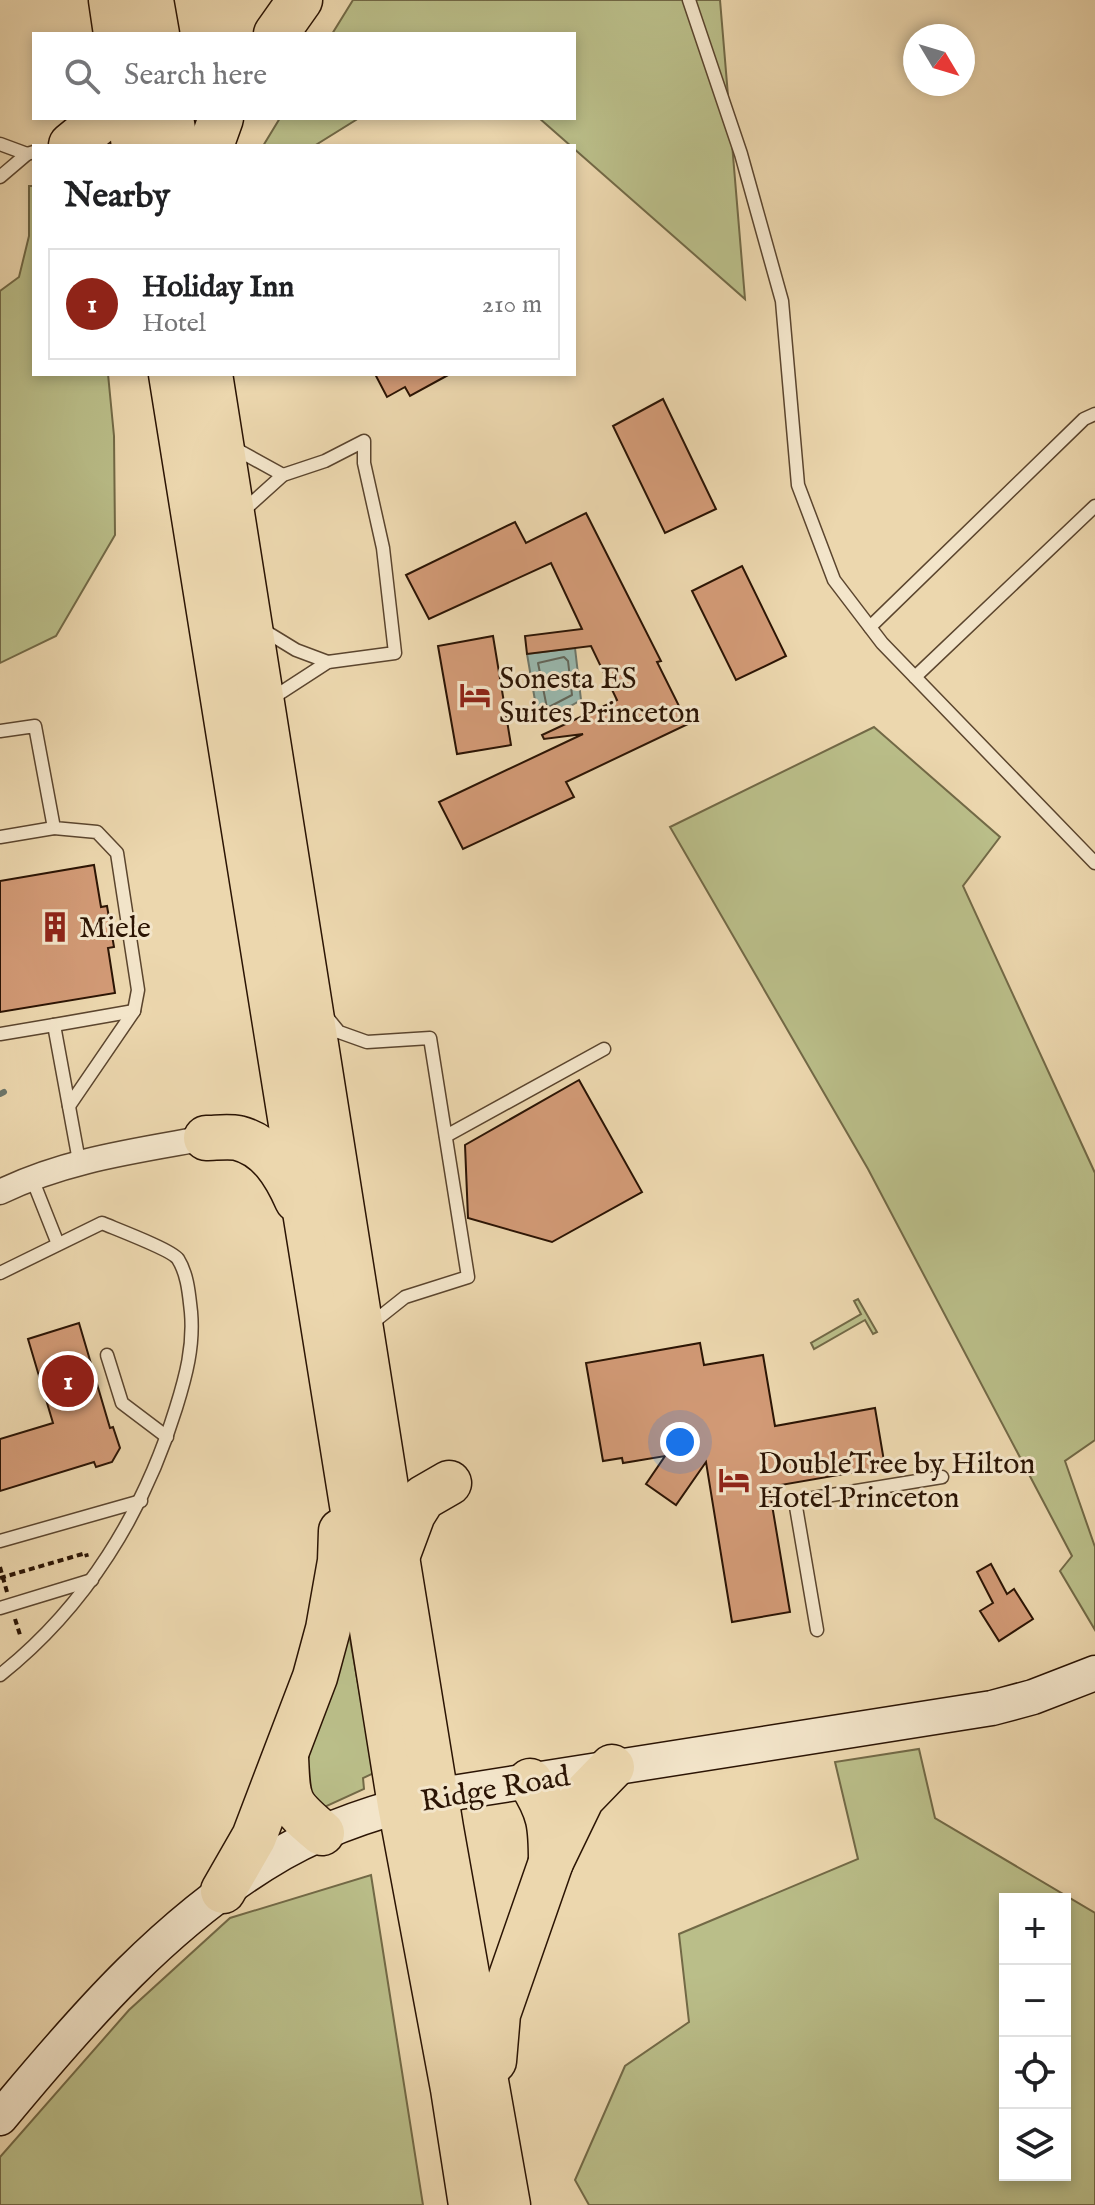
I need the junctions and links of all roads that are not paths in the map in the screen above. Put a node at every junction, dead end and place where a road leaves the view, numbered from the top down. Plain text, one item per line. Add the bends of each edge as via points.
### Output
1 (111, 0) edge
2 (151, 0) edge
3 (300, 0) edge
4 (689, 0) edge
5 (116, 32) edge
6 (157, 32) edge
7 (277, 32) edge
8 (102, 120) edge
9 (130, 120) edge
10 (171, 120) edge
11 (220, 120) edge
12 (0, 144) edge
13 (73, 144) edge
14 (134, 144) edge
15 (176, 144) edge
16 (212, 144) edge
17 (31, 153) edge
18 (0, 177) edge
19 (171, 376) edge
20 (210, 376) edge
21 (1095, 414) edge
22 (219, 440) junction
23 (283, 475) junction
24 (1095, 506) edge
25 (232, 521) junction
26 (249, 621) junction
27 (870, 627) junction
28 (328, 662) junction
29 (915, 677) junction
30 (262, 705) junction
31 (0, 731) edge
32 (54, 828) junction
33 (0, 837) edge
34 (1095, 863) edge
35 (307, 992) junction
36 (134, 1011) junction
37 (54, 1025) junction
38 (0, 1034) edge
39 (279, 1046) junction
40 (604, 1049) dead end
41 (69, 1106) junction
42 (446, 1136) junction
43 (206, 1138) junction
44 (79, 1161) junction
45 (31, 1176) junction
46 (0, 1192) edge
47 (307, 1220) junction
48 (58, 1244) junction
49 (0, 1273) edge
50 (361, 1332) junction
51 (107, 1355) dead end
52 (167, 1437) junction
53 (360, 1442) junction
54 (942, 1477) dead end
55 (141, 1501) junction
56 (0, 1541) edge
57 (397, 1557) junction
58 (92, 1580) junction
59 (0, 1608) edge
60 (817, 1630) dead end
61 (1095, 1673) edge
62 (0, 1675) edge
63 (286, 1757) junction
64 (612, 1767) junction
65 (530, 1781) junction
66 (418, 1801) junction
67 (322, 1833) junction
68 (551, 1862) junction
69 (223, 1891) junction
70 (489, 2103) junction
71 (0, 2118) edge
72 (471, 2205) edge
73 (508, 2205) edge

1 - 5 highway
2 - 6 highway
3 - 7 highway
4 - 27 lane via 741,154 782,301 798,485 834,580
8 - 13 highway
9 - 14 highway
10 - 15 highway
11 - 16 highway
12 - 17 lane
17 - 18 lane
19 - 39 highway
20 - 22 highway
21 - 27 lane
22 - 23 lane
22 - 25 highway
23 - 25 lane
23 - 28 lane via 364,441 395,653
24 - 29 lane
25 - 26 highway
26 - 28 lane via 296,650
26 - 30 highway
27 - 29 lane
28 - 30 lane
29 - 34 lane
30 - 35 highway
31 - 32 lane via 35,726
32 - 33 lane
32 - 36 lane via 97,832 117,853 138,990
35 - 42 lane via 339,1032 367,1042 430,1038
35 - 50 highway
36 - 37 lane
36 - 41 lane
37 - 38 lane
37 - 41 lane
39 - 43 highway via 271,1085 262,1100
39 - 47 highway
40 - 42 lane
41 - 44 lane
42 - 50 lane via 468,1277 405,1297
43 - 44 street
43 - 47 highway via 238,1138 266,1152 286,1175
44 - 45 street
45 - 46 street
45 - 48 lane
47 - 53 highway
48 - 49 lane
48 - 52 lane via 102,1223 176,1256 189,1290 192,1327 189,1366
50 - 53 highway
51 - 52 lane via 122,1403
52 - 55 lane
53 - 57 highway
53 - 57 highway via 449,1483 423,1498
53 - 63 highway via 328,1629
53 - 66 highway
54 - 60 lane via 795,1501
55 - 56 lane
55 - 58 lane
57 - 66 highway
58 - 59 lane
58 - 62 lane via 26,1655
61 - 64 street, Ridge Road via 992,1708
63 - 67 highway via 288,1799
63 - 69 highway via 254,1837
64 - 65 street, Ridge Road
64 - 68 highway via 582,1798
65 - 66 street, Ridge Road
65 - 68 highway via 546,1806
66 - 67 street, Ridge Road
66 - 70 highway
66 - 72 highway
67 - 69 street, Ridge Road
68 - 70 highway via 498,2014
69 - 71 street, Ridge Road via 131,1971
70 - 73 highway

